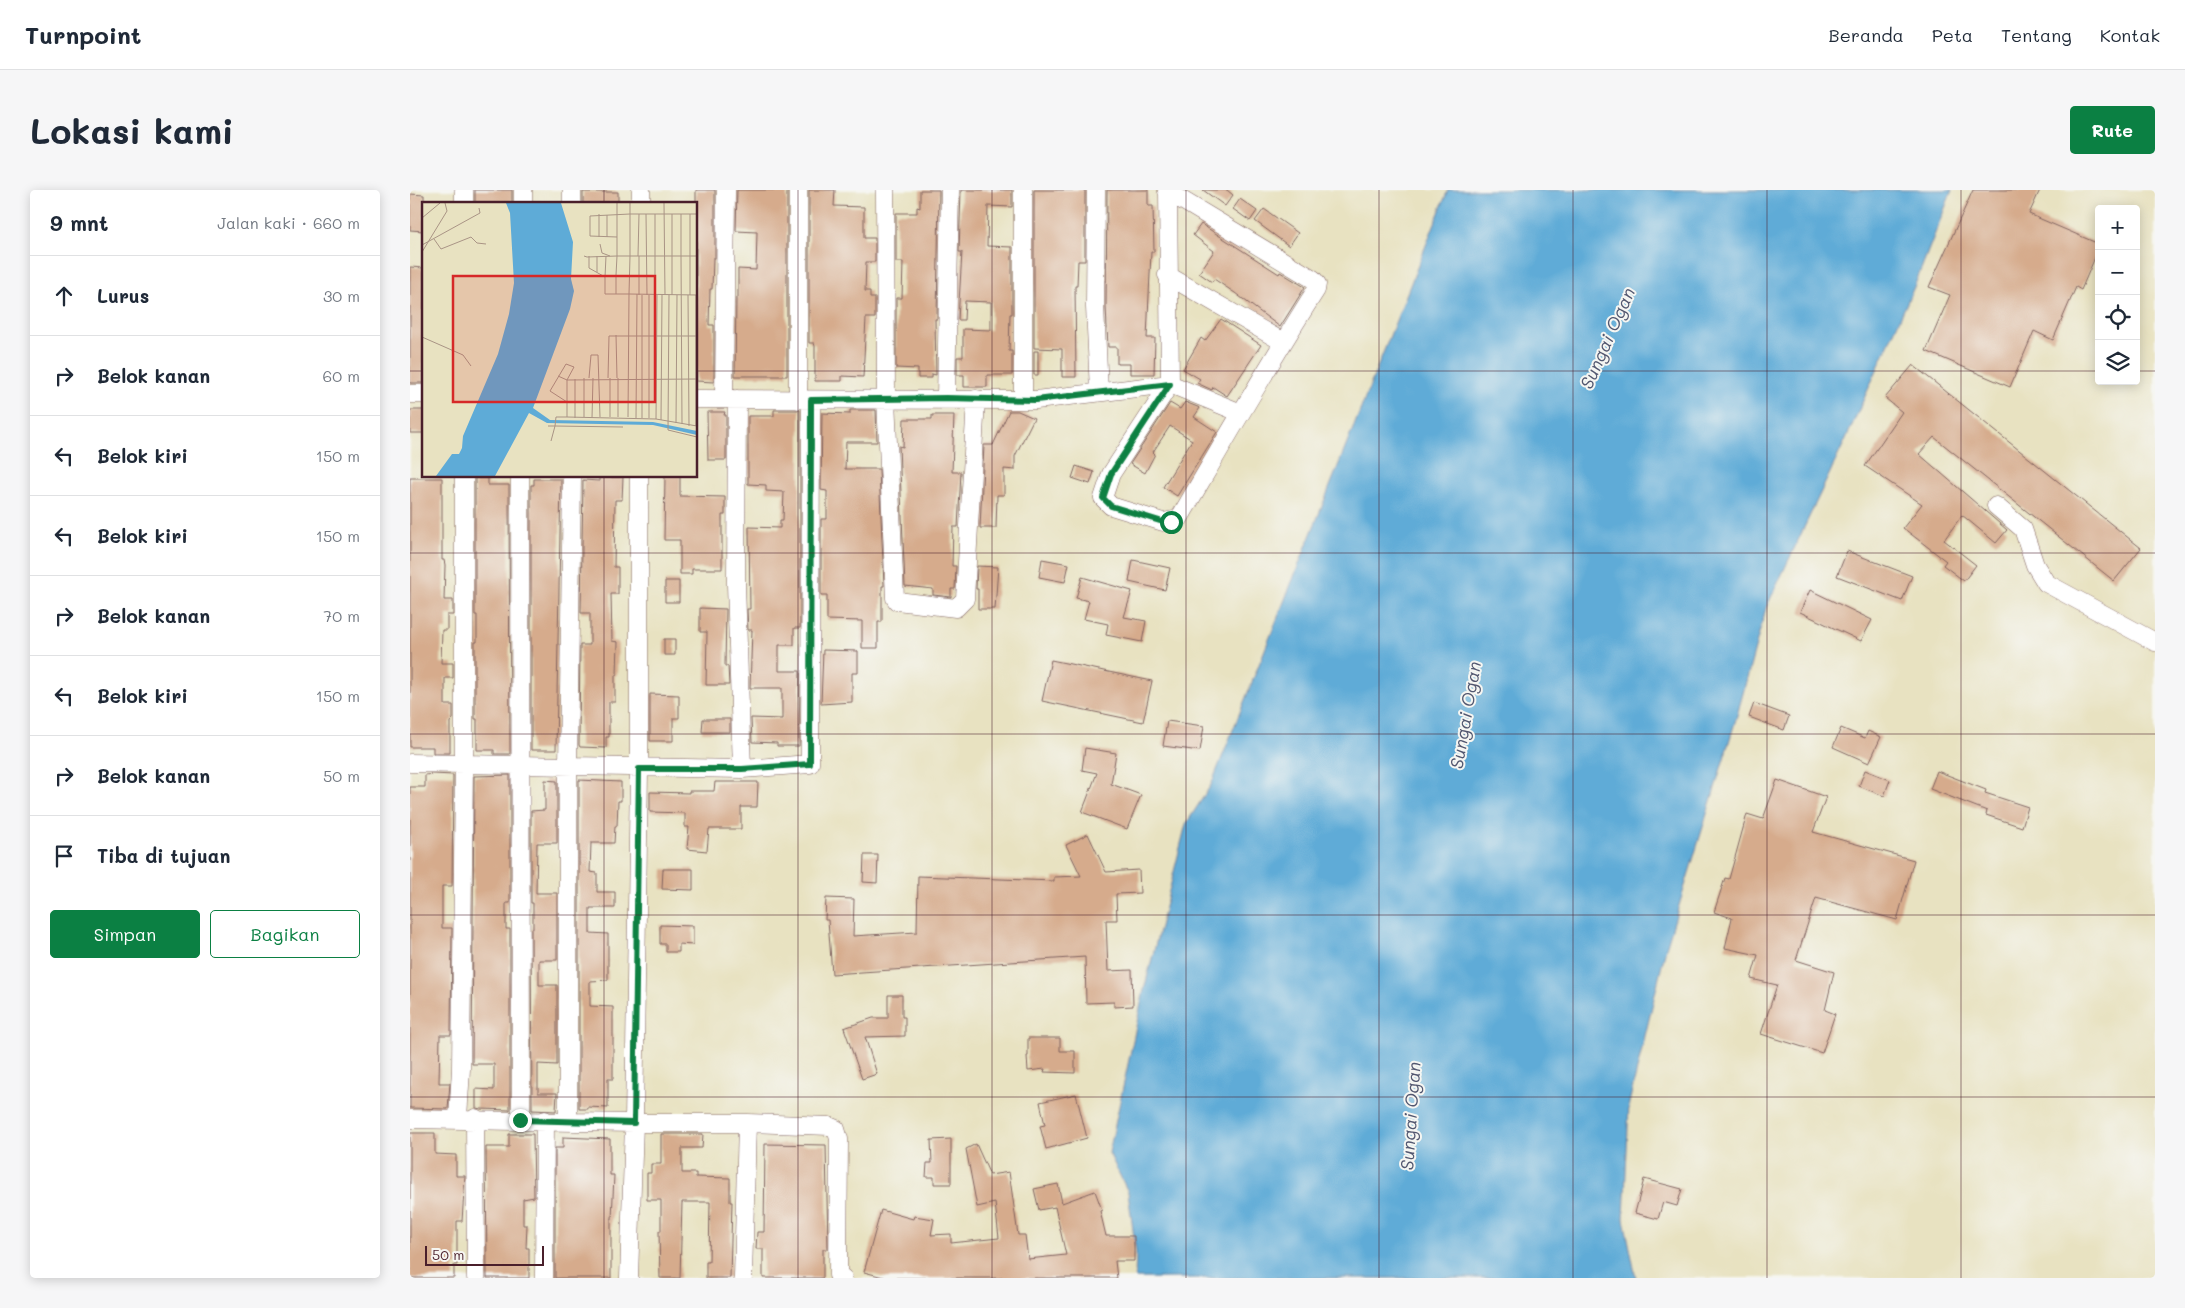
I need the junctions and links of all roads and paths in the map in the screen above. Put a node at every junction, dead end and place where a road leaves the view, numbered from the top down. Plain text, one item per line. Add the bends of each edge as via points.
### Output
1 (726, 190) edge
2 (798, 190) edge
3 (885, 190) edge
4 (950, 190) edge
5 (1023, 190) edge
6 (1096, 190) edge
7 (1168, 191) edge
8 (1167, 275) junction
9 (1283, 342) junction
10 (1170, 384) junction
11 (1099, 391) junction
12 (946, 398) junction
13 (698, 399) edge
14 (730, 399) junction
15 (886, 399) junction
16 (976, 399) junction
17 (1023, 399) junction
18 (805, 400) junction
19 (1241, 413) junction
20 (464, 478) edge
21 (520, 478) edge
22 (572, 478) edge
23 (639, 478) edge
24 (1996, 506) dead end
25 (2155, 642) edge
26 (410, 763) edge
27 (464, 763) junction
28 (521, 765) junction
29 (568, 766) junction
30 (639, 769) junction
31 (742, 769) junction
32 (410, 1118) edge
33 (466, 1118) junction
34 (520, 1120) junction
35 (545, 1120) junction
36 (568, 1121) junction
37 (634, 1123) junction
38 (747, 1123) junction
39 (839, 1277) edge
40 (476, 1278) edge
41 (544, 1278) edge
42 (629, 1278) edge
43 (744, 1278) edge

1 - 14 street
2 - 18 street
3 - 15 street
4 - 12 street
5 - 17 street
6 - 11 street via 1095,307
7 - 8 street
7 - 9 street via 1317,284
8 - 9 street
8 - 10 street
9 - 19 street
10 - 11 street
10 - 19 street
10 - 19 street via 1111,474 1103,498 1111,506 1163,522 1179,519
11 - 17 street
12 - 15 street
12 - 16 street
13 - 14 street
14 - 18 street
14 - 31 street
15 - 16 street via 894,598 956,608 965,600
15 - 18 street
16 - 17 street
18 - 31 street via 811,760 808,765
20 - 27 street
21 - 28 street
22 - 29 street
23 - 30 street
24 - 25 street via 2024,529 2035,565 2046,583
26 - 27 street
27 - 28 street
27 - 33 street via 461,1069
28 - 29 street
28 - 34 street
29 - 30 street
29 - 36 street
30 - 31 street
30 - 37 street
32 - 33 street
33 - 34 street
33 - 40 street
34 - 35 street
35 - 36 street
35 - 41 street
36 - 37 street
37 - 38 street
37 - 42 street
38 - 39 street via 829,1126 836,1129 839,1138
38 - 43 street

